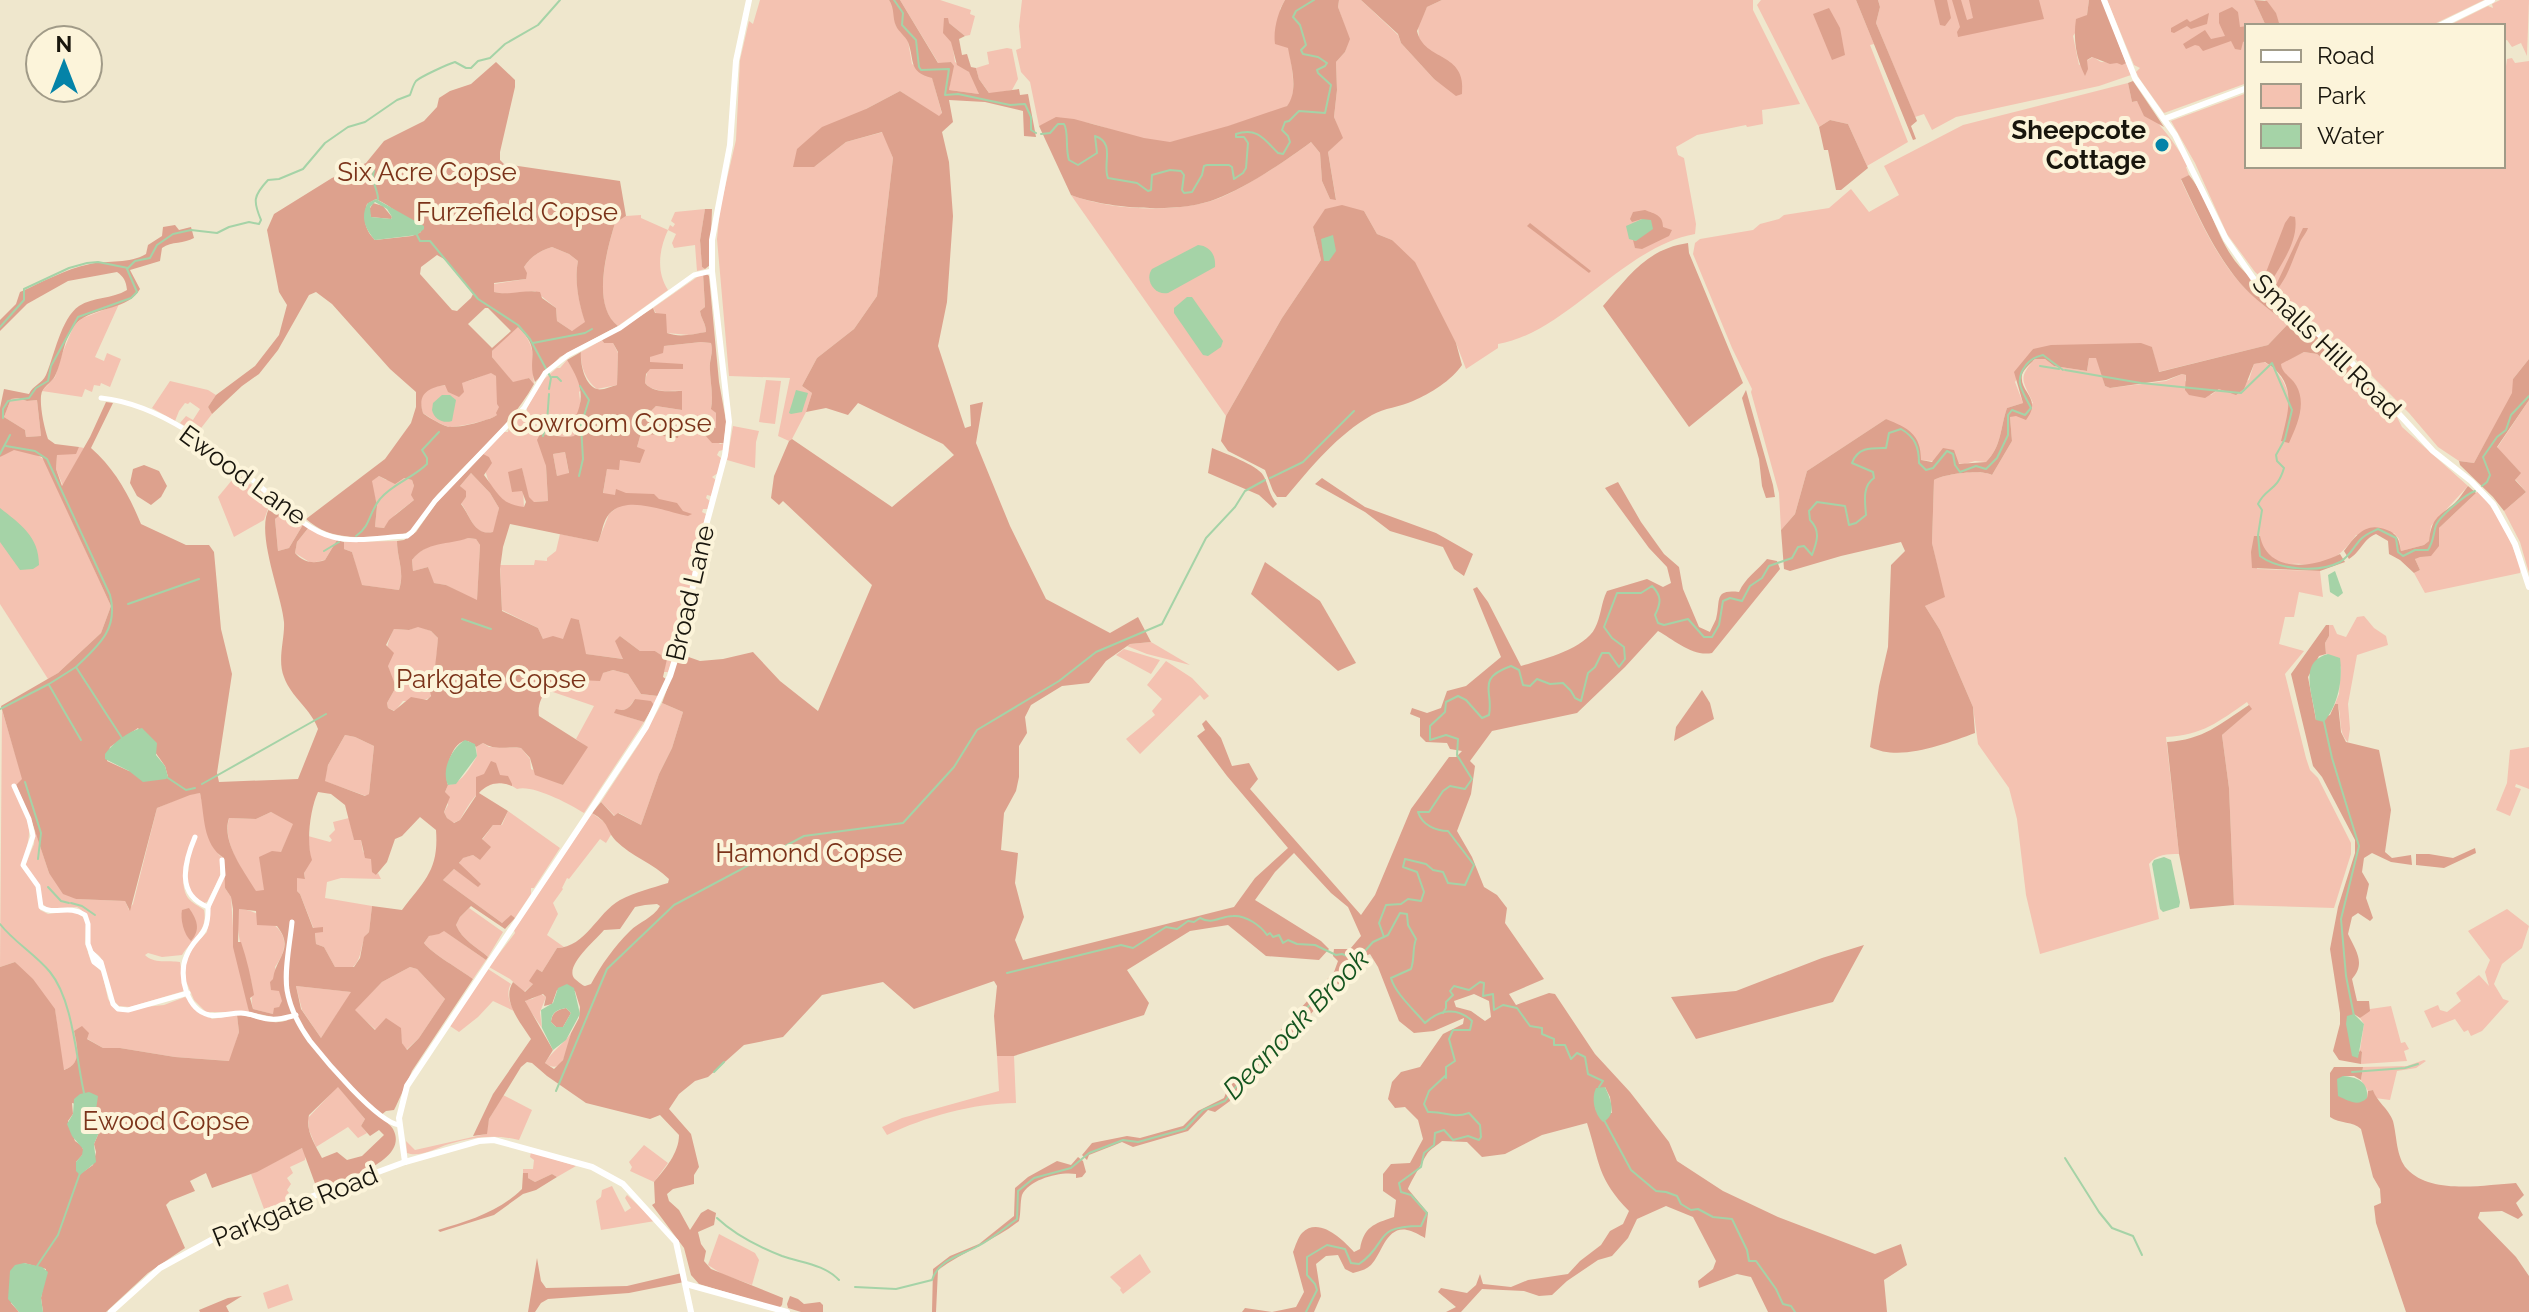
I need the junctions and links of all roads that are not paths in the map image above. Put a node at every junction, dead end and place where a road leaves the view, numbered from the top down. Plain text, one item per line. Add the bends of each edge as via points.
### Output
1 (749, 0) edge
2 (2104, 0) edge
3 (2492, 0) edge
4 (2443, 24) edge
5 (2245, 89) edge
6 (2164, 119) junction
7 (712, 271) junction
8 (101, 398) dead end
9 (2529, 587) edge
10 (14, 786) dead end
11 (195, 837) dead end
12 (222, 860) dead end
13 (208, 907) junction
14 (292, 922) dead end
15 (188, 993) junction
16 (296, 1015) junction
17 (399, 1125) junction
18 (405, 1162) junction
19 (686, 1284) junction
20 (111, 1312) edge
21 (691, 1312) edge
22 (787, 1312) edge

1 - 7 street, Broad Lane via 736,61
2 - 6 street, Smalls Hill Road via 2135,78
3 - 4 street
5 - 6 street
6 - 9 street, Smalls Hill Road via 2226,239 2253,278 2351,362 2433,451 2493,504 2515,544
7 - 8 street, Ewood Lane via 694,275 547,372 524,408 407,536 337,538 323,533 177,426 134,405
7 - 17 street, Broad Lane via 729,431 670,676 639,738 411,1079 401,1101
10 - 15 street via 33,836 23,865 38,886 41,907 83,913 88,944 100,958 111,1000 121,1010
11 - 13 street via 187,889 192,899
12 - 13 street via 223,875
13 - 15 street via 206,929 184,960
14 - 16 street via 287,983
15 - 16 street via 198,1010 213,1016 242,1013 276,1020
16 - 17 street via 348,1086
17 - 18 street, Broad Lane
18 - 19 street, Parkgate Road via 497,1140 603,1171 635,1195 670,1234
18 - 20 street, Parkgate Road via 246,1221 160,1268
19 - 21 street, Parkgate Road
19 - 22 street

